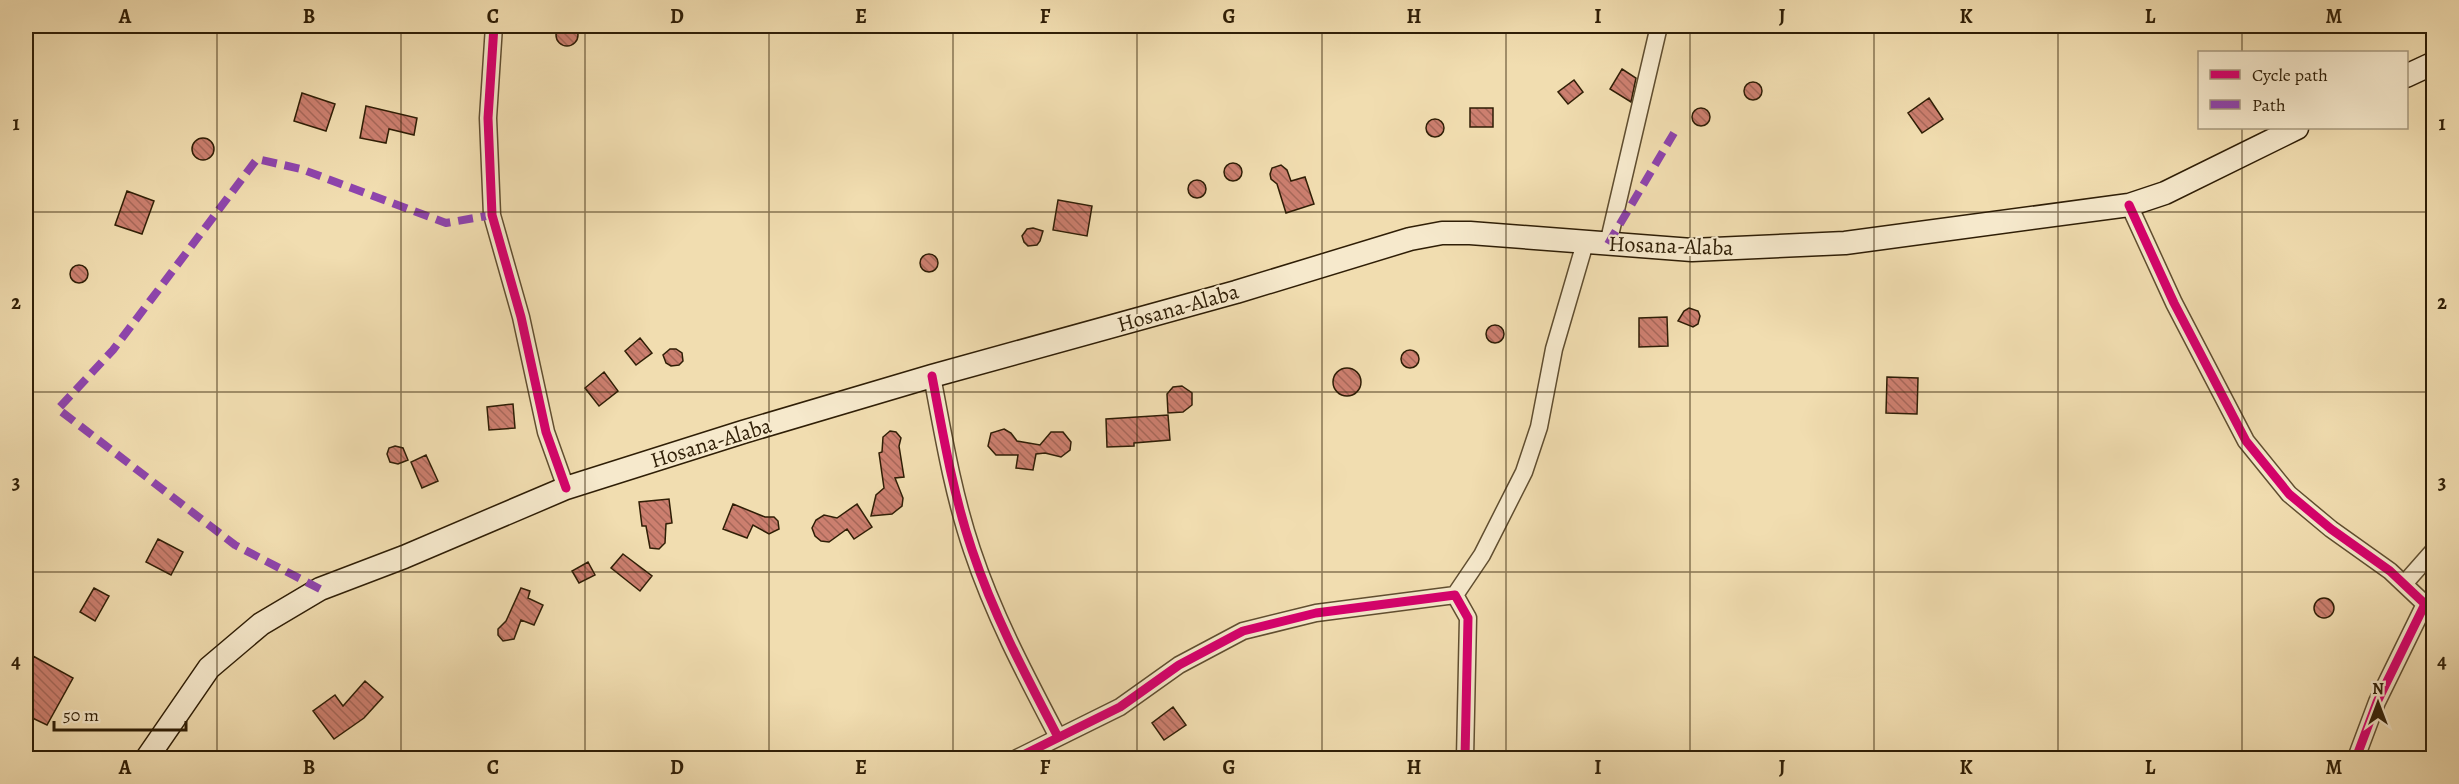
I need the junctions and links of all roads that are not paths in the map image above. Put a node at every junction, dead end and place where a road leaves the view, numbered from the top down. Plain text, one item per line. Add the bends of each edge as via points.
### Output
1 (494, 26) edge
2 (1659, 26) edge
3 (2433, 63) edge
4 (2408, 75) edge
5 (2295, 129) edge
6 (2129, 205) junction
7 (1585, 243) junction
8 (1608, 244) junction
9 (932, 376) junction
10 (567, 488) junction
11 (2433, 550) edge
12 (2404, 584) junction
13 (1455, 595) junction
14 (1058, 737) junction
15 (147, 759) edge
16 (1017, 759) edge
17 (1465, 759) edge
18 (2356, 759) edge

1 - 10 street via 488,118 492,215 546,432
2 - 8 street
3 - 4 main road
5 - 6 main road, Hosana-Alaba via 2165,193
6 - 8 main road, Hosana-Alaba via 1845,243 1692,250
6 - 12 street via 2246,441 2289,494
7 - 8 main road, Hosana-Alaba
7 - 9 main road, Hosana-Alaba via 1470,233 1410,239 1236,292
7 - 13 street via 1524,472 1482,555
9 - 10 main road, Hosana-Alaba
9 - 14 street via 972,550 1010,647
10 - 15 main road, Hosana-Alaba via 320,589 261,624 209,668
11 - 12 street
12 - 18 street via 2426,604 2377,702
13 - 14 street via 1316,613 1243,631 1179,665 1120,707
13 - 17 street via 1468,618
14 - 16 street

